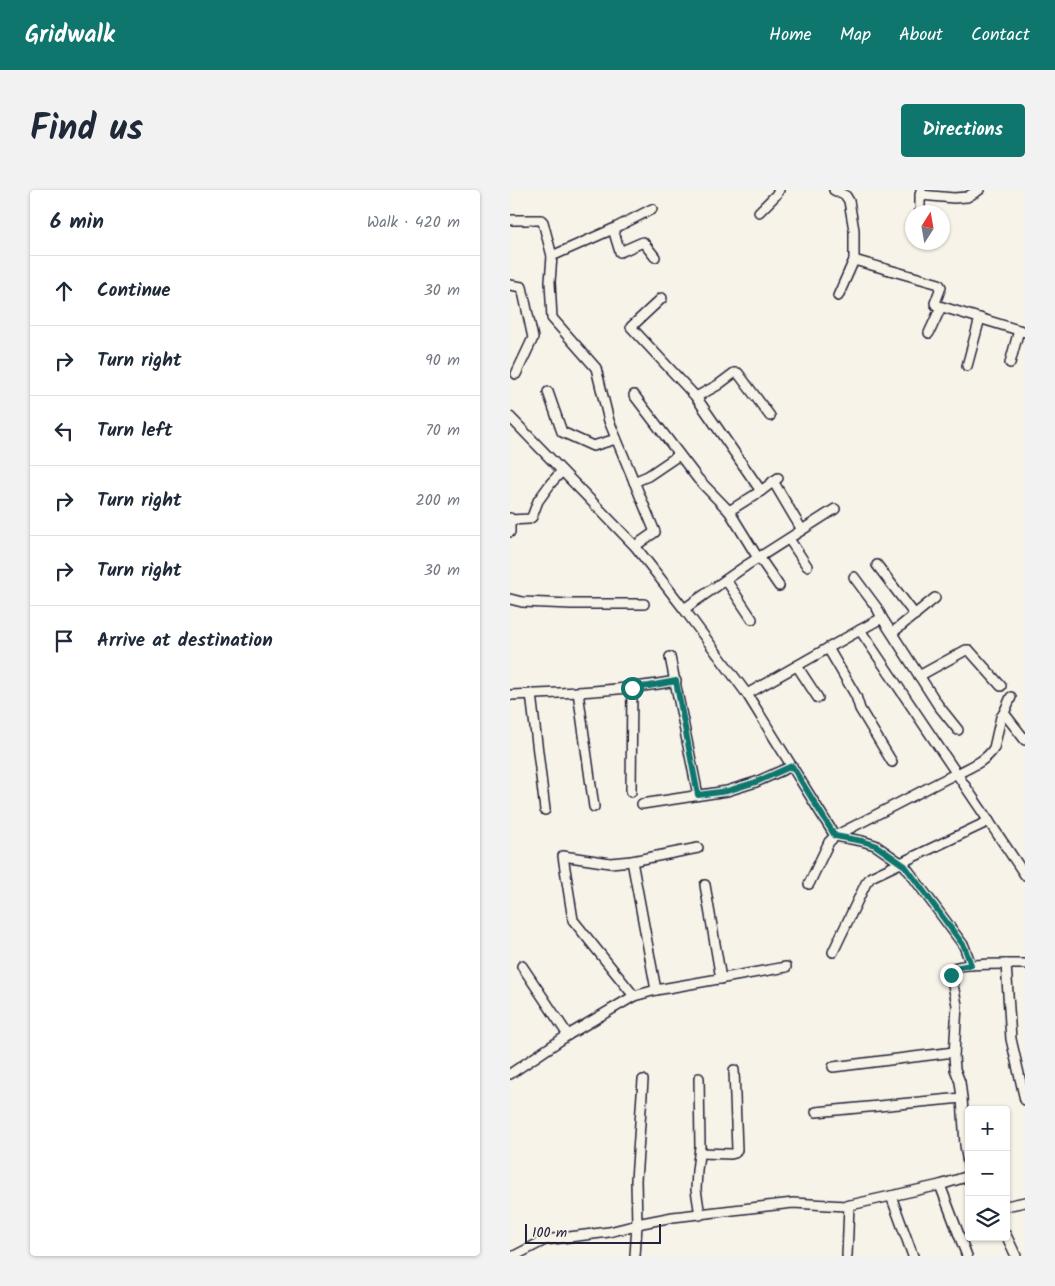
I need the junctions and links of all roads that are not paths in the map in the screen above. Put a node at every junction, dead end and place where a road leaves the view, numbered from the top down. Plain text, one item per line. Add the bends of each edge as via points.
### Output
1 (779, 190) edge
2 (834, 190) edge
3 (979, 190) edge
4 (921, 192) edge
5 (920, 205) edge
6 (652, 210) dead end
7 (759, 212) dead end
8 (510, 220) edge
9 (612, 229) junction
10 (552, 256) junction
11 (655, 257) dead end
12 (854, 260) junction
13 (510, 285) edge
14 (838, 296) dead end
15 (662, 298) dead end
16 (941, 307) junction
17 (980, 318) junction
18 (1022, 331) edge
19 (929, 333) dead end
20 (1010, 363) dead end
21 (967, 366) dead end
22 (516, 374) dead end
23 (548, 392) dead end
24 (634, 395) dead end
25 (696, 397) junction
26 (770, 416) dead end
27 (510, 417) edge
28 (616, 439) junction
29 (679, 455) junction
30 (562, 471) junction
31 (634, 482) junction
32 (761, 491) junction
33 (835, 509) dead end
34 (729, 511) junction
35 (510, 519) edge
36 (802, 530) junction
37 (510, 532) edge
38 (789, 539) junction
39 (635, 546) junction
40 (759, 558) junction
41 (877, 565) dead end
42 (806, 566) dead end
43 (854, 577) dead end
44 (726, 580) junction
45 (779, 586) dead end
46 (936, 598) dead end
47 (510, 599) edge
48 (644, 604) dead end
49 (684, 609) junction
50 (915, 615) junction
51 (882, 618) junction
52 (752, 619) dead end
53 (860, 630) junction
54 (892, 633) junction
55 (828, 648) junction
56 (670, 657) dead end
57 (797, 666) junction
58 (919, 676) junction
59 (676, 681) junction
60 (1000, 686) dead end
61 (632, 688) junction
62 (578, 692) junction
63 (531, 694) junction
64 (747, 694) junction
65 (510, 695) edge
66 (818, 698) dead end
67 (1011, 698) dead end
68 (1004, 713) junction
69 (958, 730) dead end
70 (1025, 740) edge
71 (892, 762) dead end
72 (792, 766) junction
73 (957, 773) junction
74 (631, 792) dead end
75 (698, 795) junction
76 (642, 804) dead end
77 (594, 807) dead end
78 (545, 810) dead end
79 (989, 821) junction
80 (835, 836) junction
81 (698, 848) dead end
82 (632, 861) junction
83 (900, 863) junction
84 (1025, 875) edge
85 (809, 884) dead end
86 (705, 885) dead end
87 (833, 952) dead end
88 (1006, 964) junction
89 (1025, 964) edge
90 (971, 965) junction
91 (522, 966) dead end
92 (786, 967) dead end
93 (721, 979) junction
94 (656, 990) junction
95 (634, 996) junction
96 (568, 1035) junction
97 (954, 1052) junction
98 (833, 1067) dead end
99 (734, 1070) dead end
100 (510, 1074) edge
101 (699, 1078) dead end
102 (643, 1080) dead end
103 (1024, 1096) edge
104 (962, 1098) junction
105 (816, 1112) dead end
106 (966, 1151) edge
107 (700, 1153) junction
108 (965, 1177) edge
109 (940, 1185) junction
110 (891, 1196) junction
111 (1025, 1202) edge
112 (1010, 1205) edge
113 (849, 1206) junction
114 (700, 1215) junction
115 (637, 1225) junction
116 (1009, 1241) edge
117 (514, 1256) edge
118 (635, 1256) edge
119 (847, 1256) edge
120 (913, 1256) edge
121 (968, 1256) edge
122 (1016, 1256) edge

1 - 7 street
2 - 12 street via 849,201 854,230
3 - 4 street via 967,197 954,198
4 - 5 street
6 - 9 street
8 - 10 street via 541,220
9 - 10 street
9 - 11 street via 620,252 642,242
10 - 28 street via 552,318 596,368
12 - 14 street
12 - 16 street via 938,284 940,287 934,303
13 - 22 street via 522,287 533,338
15 - 25 street via 631,327
16 - 17 street
16 - 19 street
17 - 18 street
17 - 21 street
18 - 20 street
23 - 28 street via 562,432 593,446
24 - 29 street
25 - 26 street via 738,373
25 - 32 street
27 - 30 street
28 - 31 street
29 - 31 street
29 - 34 street
30 - 35 street via 538,500 532,517
30 - 39 street
31 - 39 street via 655,532
32 - 34 street
32 - 36 street via 775,480
33 - 36 street
34 - 40 street
35 - 37 street
36 - 38 street
38 - 40 street
38 - 42 street
39 - 49 street
40 - 44 street
40 - 45 street
41 - 50 street
43 - 51 street
44 - 49 street
44 - 52 street
46 - 50 street
47 - 48 street via 572,604
49 - 64 street
50 - 54 street
51 - 53 street
51 - 54 street
53 - 55 street
53 - 73 street
54 - 58 street
55 - 57 street
55 - 71 street
56 - 59 street
57 - 64 street
57 - 66 street
58 - 60 street via 969,650
58 - 69 street
59 - 61 street
59 - 75 street
61 - 62 street
61 - 74 street
62 - 63 street
62 - 77 street
63 - 65 street
63 - 78 street
64 - 72 street
67 - 68 street
68 - 70 street
68 - 73 street via 992,751 983,760
72 - 75 street via 727,791
72 - 80 street
73 - 79 street
73 - 80 street
75 - 76 street
79 - 83 street
79 - 84 street
80 - 83 street via 875,845
80 - 85 street
81 - 82 street
82 - 94 street
82 - 95 street via 610,863 563,856 573,920
83 - 87 street via 871,877 866,883
83 - 90 street via 960,940
86 - 93 street
88 - 89 street
88 - 90 street
88 - 103 street via 1011,1039
90 - 97 street via 954,968 951,975 958,1006
91 - 96 street
92 - 93 street
93 - 94 street
94 - 95 street
95 - 96 street
96 - 100 street
97 - 98 street
97 - 104 street
99 - 107 street via 735,1153
101 - 107 street
102 - 115 street via 636,1180
104 - 105 street
104 - 106 street
107 - 114 street via 696,1190
108 - 109 street
109 - 110 street
109 - 121 street
110 - 113 street
110 - 120 street
111 - 112 street
113 - 114 street via 793,1203
113 - 119 street
114 - 115 street
115 - 117 street via 545,1240
115 - 118 street
116 - 122 street

